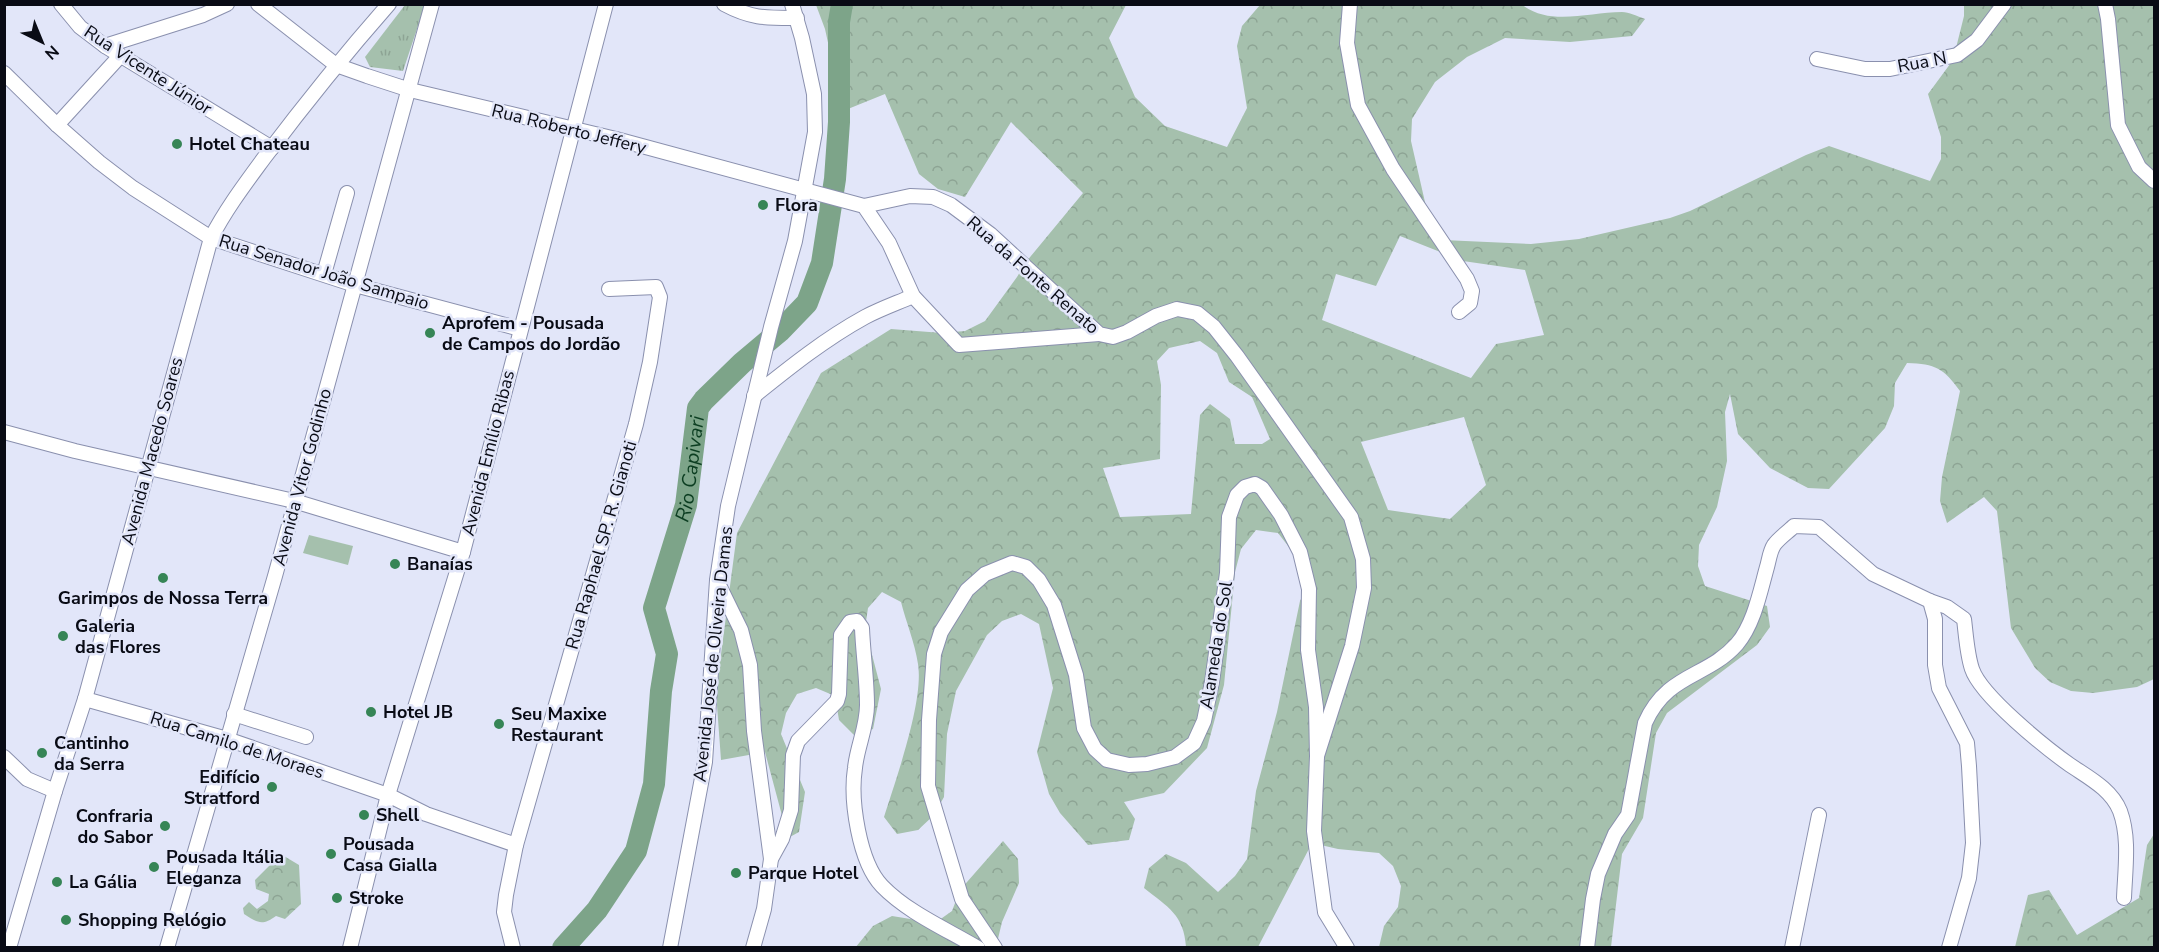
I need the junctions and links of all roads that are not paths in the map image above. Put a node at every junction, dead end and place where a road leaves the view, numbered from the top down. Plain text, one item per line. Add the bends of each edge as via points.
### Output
1 (61, 4) edge
2 (227, 4) edge
3 (258, 4) edge
4 (389, 4) edge
5 (432, 4) edge
6 (606, 4) edge
7 (724, 4) edge
8 (792, 4) edge
9 (1350, 4) edge
10 (2004, 4) edge
11 (2105, 4) edge
12 (797, 18) junction
13 (105, 46) junction
14 (120, 56) junction
15 (1817, 59) dead end
16 (336, 65) junction
17 (4, 73) edge
18 (410, 90) junction
19 (57, 125) junction
20 (574, 130) junction
21 (272, 148) junction
22 (2154, 181) edge
23 (810, 191) junction
24 (347, 193) dead end
25 (860, 204) junction
26 (211, 238) junction
27 (324, 274) junction
28 (355, 285) junction
29 (609, 289) dead end
30 (913, 296) junction
31 (1459, 312) dead end
32 (520, 329) junction
33 (1099, 334) junction
34 (754, 396) junction
35 (4, 432) edge
36 (147, 467) junction
37 (294, 501) junction
38 (463, 552) junction
39 (717, 580) junction
40 (1930, 601) junction
41 (85, 699) junction
42 (234, 714) junction
43 (306, 737) dead end
44 (227, 739) junction
45 (1317, 756) junction
46 (4, 757) edge
47 (55, 791) junction
48 (388, 795) junction
49 (1819, 815) dead end
50 (516, 845) junction
51 (771, 859) junction
52 (2124, 898) dead end
53 (513, 947) edge
54 (9, 948) edge
55 (167, 948) edge
56 (350, 948) edge
57 (669, 948) edge
58 (753, 948) edge
59 (978, 948) edge
60 (995, 948) edge
61 (1347, 948) edge
62 (1587, 948) edge
63 (1791, 948) edge
64 (1950, 948) edge

1 - 13 street, Rua Vicente Júnior via 80,27
2 - 13 street
3 - 16 street, Rua Roberto Jeffery
4 - 16 street, Avenida Macedo Soares
5 - 18 street, Avenida Vitor Godinho
6 - 20 street, Avenida Emílio Ribas
7 - 12 street via 749,16
8 - 12 street, Avenida José de Oliveira Damas
9 - 31 street via 1347,43 1358,105 1417,209 1467,279 1472,291 1470,303
10 - 15 street, Rua N via 1977,40 1957,55 1890,69 1865,69
11 - 22 street via 2118,125 2139,167
12 - 23 street, Avenida José de Oliveira Damas via 814,94
13 - 14 street, Rua Vicente Júnior
14 - 19 street
14 - 21 street, Rua Vicente Júnior
16 - 18 street, Rua Roberto Jeffery
16 - 21 street, Avenida Macedo Soares
17 - 19 street, Rua Senador João Sampaio
18 - 20 street, Rua Roberto Jeffery
18 - 28 street, Avenida Vitor Godinho
19 - 26 street, Rua Senador João Sampaio via 133,188
20 - 23 street, Rua Roberto Jeffery
20 - 32 street, Avenida Emílio Ribas
21 - 26 street, Avenida Macedo Soares via 223,214
23 - 25 street, Rua Roberto Jeffery
23 - 34 street, Avenida José de Oliveira Damas
24 - 27 street
25 - 30 street via 889,243
25 - 33 street, Rua da Fonte Renato via 910,196 933,197 951,205 990,234
26 - 27 street, Rua Senador João Sampaio
26 - 36 street, Avenida Macedo Soares
27 - 28 street, Rua Senador João Sampaio
28 - 32 street, Rua Senador João Sampaio
28 - 37 street, Avenida Vitor Godinho
29 - 50 street, Rua Raphael SP. R. Gianoti via 656,287 660,297 650,362 636,424
30 - 33 street via 959,345
30 - 34 street via 832,337
32 - 38 street, Avenida Emílio Ribas
33 - 45 street, Rua da Fonte Renato via 1113,337 1177,309 1197,313 1237,356 1351,517 1363,559 1364,588 1352,646
34 - 39 street, Avenida José de Oliveira Damas via 728,506
35 - 36 street
36 - 37 street
36 - 41 street, Avenida Macedo Soares
37 - 38 street
37 - 42 street, Avenida Vitor Godinho
38 - 48 street, Avenida Emílio Ribas
39 - 51 street via 741,630 750,665 754,731
39 - 57 street, Avenida José de Oliveira Damas via 705,762
40 - 52 street via 1964,619 1972,671 1992,698 2039,742 2095,780 2120,810 2126,837
40 - 62 street via 1873,574 1818,527 1794,526 1773,546 1753,615 1738,642 1722,657 1682,679 1650,710 1628,815 1598,874
40 - 64 street via 1935,619 1939,688 1966,743 1969,766 1969,878
41 - 44 street, Rua Camilo de Moraes
41 - 47 street, Avenida Macedo Soares
42 - 43 street
42 - 44 street, Avenida Vitor Godinho
44 - 48 street, Rua Camilo de Moraes
44 - 55 street, Avenida Vitor Godinho
45 - 60 street, Alameda do Sol via 1316,707 1308,650 1310,589 1300,552 1263,488 1255,484 1245,487 1237,495 1229,518 1227,573 1204,722 1194,743 1175,757 1130,765 1107,760 1095,749 1084,728 1076,675 1054,605 1026,567 1012,563 985,574 967,590 941,632 934,654 928,786 962,899
45 - 61 street via 1314,831 1325,912
46 - 47 street via 27,779
47 - 54 street, Avenida Macedo Soares
48 - 50 street via 426,814
48 - 56 street, Avenida Emílio Ribas
49 - 63 street
50 - 53 street via 504,912
51 - 58 street via 764,909
51 - 59 street via 791,810 793,755 798,741 837,701 841,635 850,622 857,621 862,628 867,705 854,769 863,851 882,886 905,905

